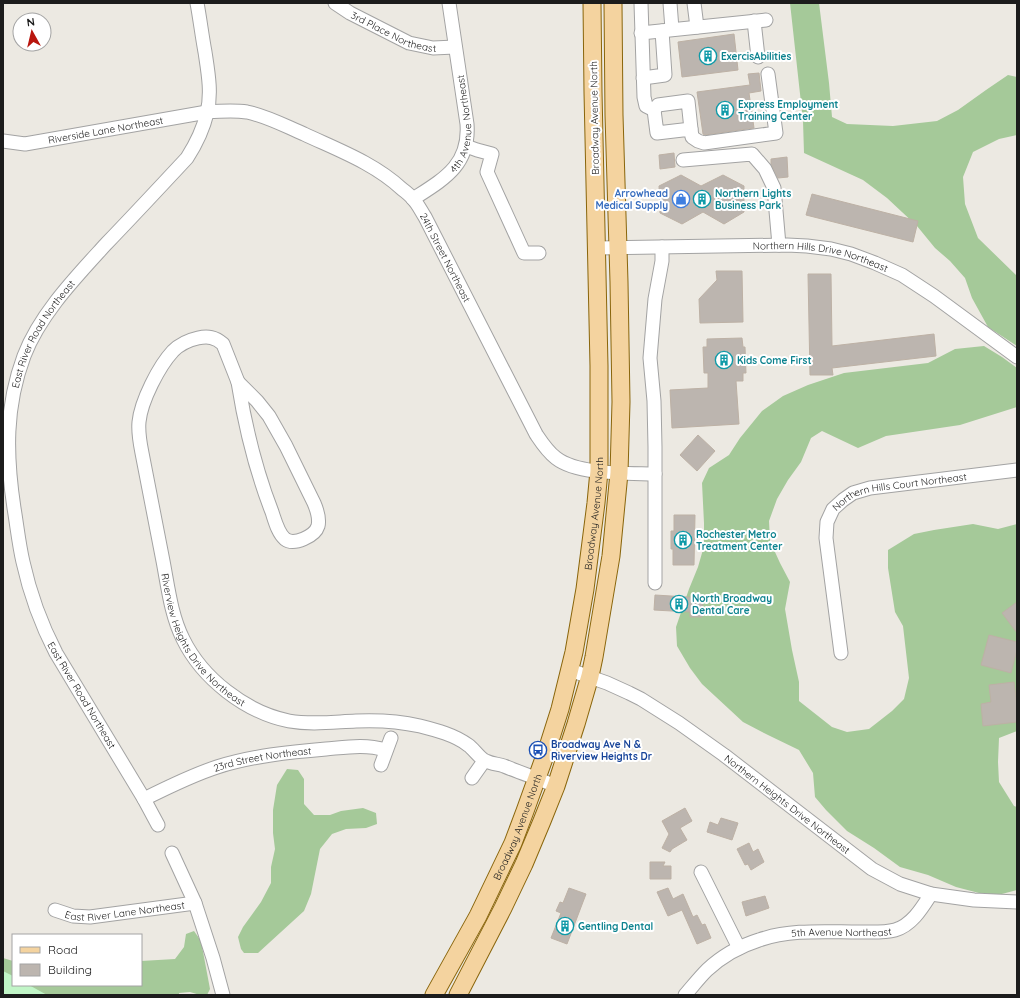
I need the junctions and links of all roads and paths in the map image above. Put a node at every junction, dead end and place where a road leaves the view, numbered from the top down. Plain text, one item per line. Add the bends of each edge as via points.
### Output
1 (197, 3) edge
2 (335, 3) edge
3 (449, 3) edge
4 (592, 3) edge
5 (613, 3) edge
6 (641, 3) edge
7 (670, 3) edge
8 (694, 3) edge
9 (697, 27) junction
10 (667, 30) junction
11 (641, 33) junction
12 (455, 47) junction
13 (758, 57) dead end
14 (768, 74) dead end
15 (642, 78) junction
16 (654, 110) junction
17 (207, 112) junction
18 (691, 129) junction
19 (3, 141) edge
20 (466, 146) junction
21 (683, 160) dead end
22 (413, 198) junction
23 (779, 245) junction
24 (662, 247) junction
25 (596, 248) junction
26 (618, 248) junction
27 (539, 253) dead end
28 (1017, 357) edge
29 (238, 382) junction
30 (1017, 470) edge
31 (599, 471) junction
32 (619, 473) junction
33 (655, 474) junction
34 (655, 583) dead end
35 (841, 653) dead end
36 (570, 670) junction
37 (590, 676) junction
38 (484, 761) junction
39 (381, 765) dead end
40 (472, 778) dead end
41 (537, 779) junction
42 (556, 786) junction
43 (144, 799) junction
44 (158, 825) dead end
45 (172, 853) dead end
46 (701, 872) dead end
47 (930, 894) junction
48 (1017, 902) edge
49 (195, 903) junction
50 (55, 910) dead end
51 (739, 948) junction
52 (223, 995) edge
53 (434, 995) edge
54 (458, 995) edge
55 (685, 995) edge

1 - 17 street, East River Road Northeast via 208,78
2 - 12 street, 3rd Place Northeast via 410,43 433,48
3 - 12 street, 4th Avenue Northeast
4 - 25 main road, Broadway Avenue North
5 - 26 main road, Broadway Avenue North
6 - 11 street
7 - 10 street
8 - 9 street
9 - 10 street
9 - 13 street via 760,21
10 - 11 street
10 - 15 street via 665,75
11 - 15 street
12 - 20 street, 4th Avenue Northeast via 467,124
14 - 18 street via 776,133 704,143 692,137
15 - 16 street via 646,106
16 - 18 street via 657,133
16 - 18 street via 658,105 688,101
17 - 19 street, Riverside Lane Northeast via 25,144
17 - 22 street, 24th Street Northeast via 247,112 272,120 369,165
17 - 43 street, East River Road Northeast via 200,137 187,158 87,264 39,326 19,372 8,426 8,461 13,501 22,561 33,600 48,639
20 - 22 street, 4th Avenue Northeast via 460,161 448,175
20 - 27 street via 492,154 487,172 524,253
21 - 23 street via 752,154 765,169 774,188
22 - 31 street, 24th Street Northeast via 541,442 557,459 582,469
23 - 24 street, Northern Hills Drive Northeast
23 - 28 street, Northern Hills Drive Northeast via 832,249 902,275
24 - 26 street, Northern Hills Drive Northeast
24 - 33 street via 650,358
25 - 26 street, Northern Hills Drive Northeast
25 - 31 main road, Broadway Avenue North via 600,380
26 - 32 main road, Broadway Avenue North via 621,402
29 - 29 street, Riverview Heights Drive Northeast via 248,435 277,527 286,540 291,542 306,539 317,529 318,511 269,416
29 - 38 street, Riverview Heights Drive Northeast via 227,351 218,339 203,337 183,343 174,350 160,370 145,399 139,422 142,453 170,597 178,626 189,650 223,689 246,704 276,718 301,723 386,720 402,722 439,731 468,744
30 - 35 street, Northern Hills Court Northeast via 870,488 854,493 833,509 827,522 826,538
31 - 32 street, 24th Street Northeast
31 - 36 main road, Broadway Avenue North via 585,590
32 - 33 street, 24th Street Northeast
32 - 37 main road, Broadway Avenue North via 611,556
33 - 34 street
36 - 37 street, Northern Heights Drive Northeast
36 - 41 main road, Broadway Avenue North via 554,731
37 - 42 main road, Broadway Avenue North
37 - 47 street, Northern Heights Drive Northeast via 641,699 679,723 872,869 900,884
38 - 40 street
38 - 41 street
39 - 43 street, 23rd Street Northeast via 389,744 254,758 200,773
41 - 42 street
41 - 53 main road, Broadway Avenue North via 497,877
42 - 54 main road, Broadway Avenue North via 524,864
43 - 44 street, East River Road Northeast
45 - 49 street
46 - 51 street
47 - 48 street, Northern Heights Drive Northeast
47 - 51 street, 5th Avenue Northeast via 915,917 895,930 782,934
49 - 50 street, East River Lane Northeast via 90,917 73,916
49 - 52 street
51 - 55 street, 5th Avenue Northeast via 707,970

